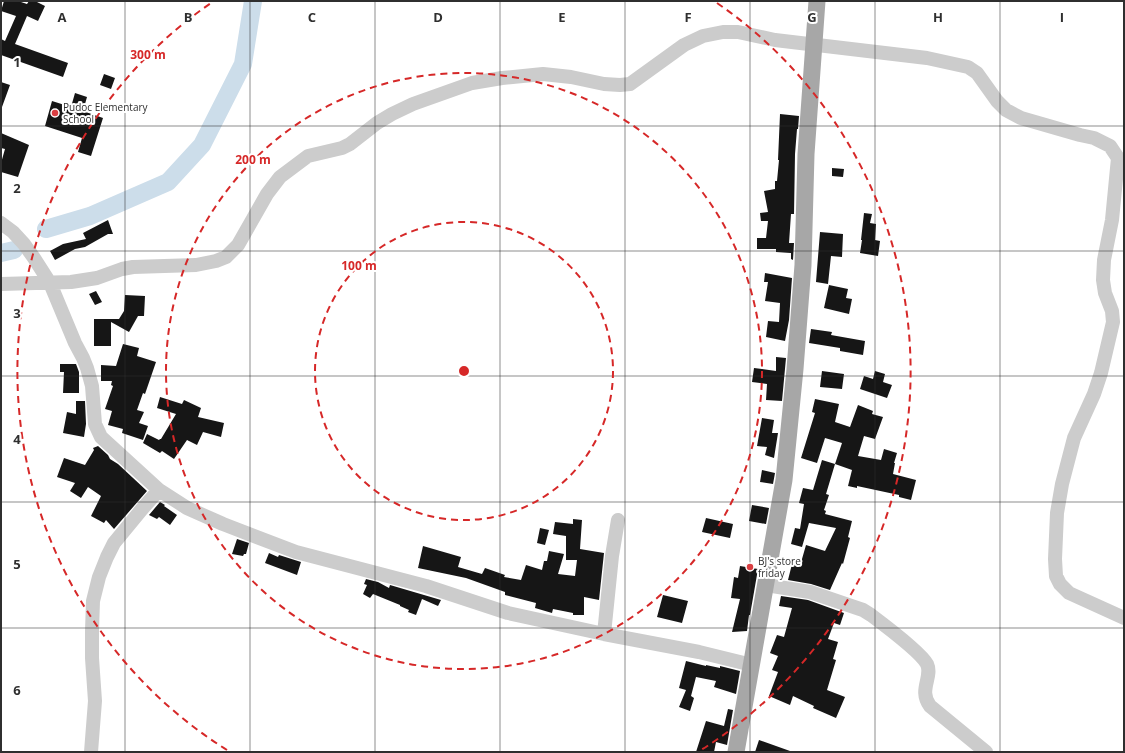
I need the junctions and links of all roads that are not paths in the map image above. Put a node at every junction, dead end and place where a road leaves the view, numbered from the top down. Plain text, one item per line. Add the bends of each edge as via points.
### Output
1 (817, 1) edge
2 (814, 45) junction
3 (1, 223) edge
4 (50, 283) junction
5 (1, 284) edge
6 (159, 490) junction
7 (618, 520) dead end
8 (766, 585) junction
9 (1124, 618) edge
10 (604, 634) junction
11 (752, 665) junction
12 (91, 752) edge
13 (736, 752) edge
14 (986, 752) edge

1 - 2 main road
2 - 4 street via 738,32 723,32 703,36 684,45 630,84 604,84 543,74 472,83 392,114 342,148 308,156 280,177 267,194 238,245 226,257 207,264 133,267 97,278
2 - 8 main road via 796,369 784,480
2 - 9 street via 927,58 968,67 977,73 1006,110 1021,118 1094,138 1110,146 1118,158 1103,280 1113,322 1101,373 1074,438 1062,484 1057,513 1055,559 1056,576 1069,593
3 - 4 street via 24,244
4 - 5 street
4 - 6 street via 87,368 92,386 95,424 101,437
6 - 10 street via 208,518 296,552 426,586 508,613
6 - 12 street via 114,543 99,577 93,601 92,658 95,701
7 - 10 street
8 - 11 main road
8 - 14 street via 810,592 871,615 928,665 924,695 930,706
10 - 11 street
11 - 13 main road

